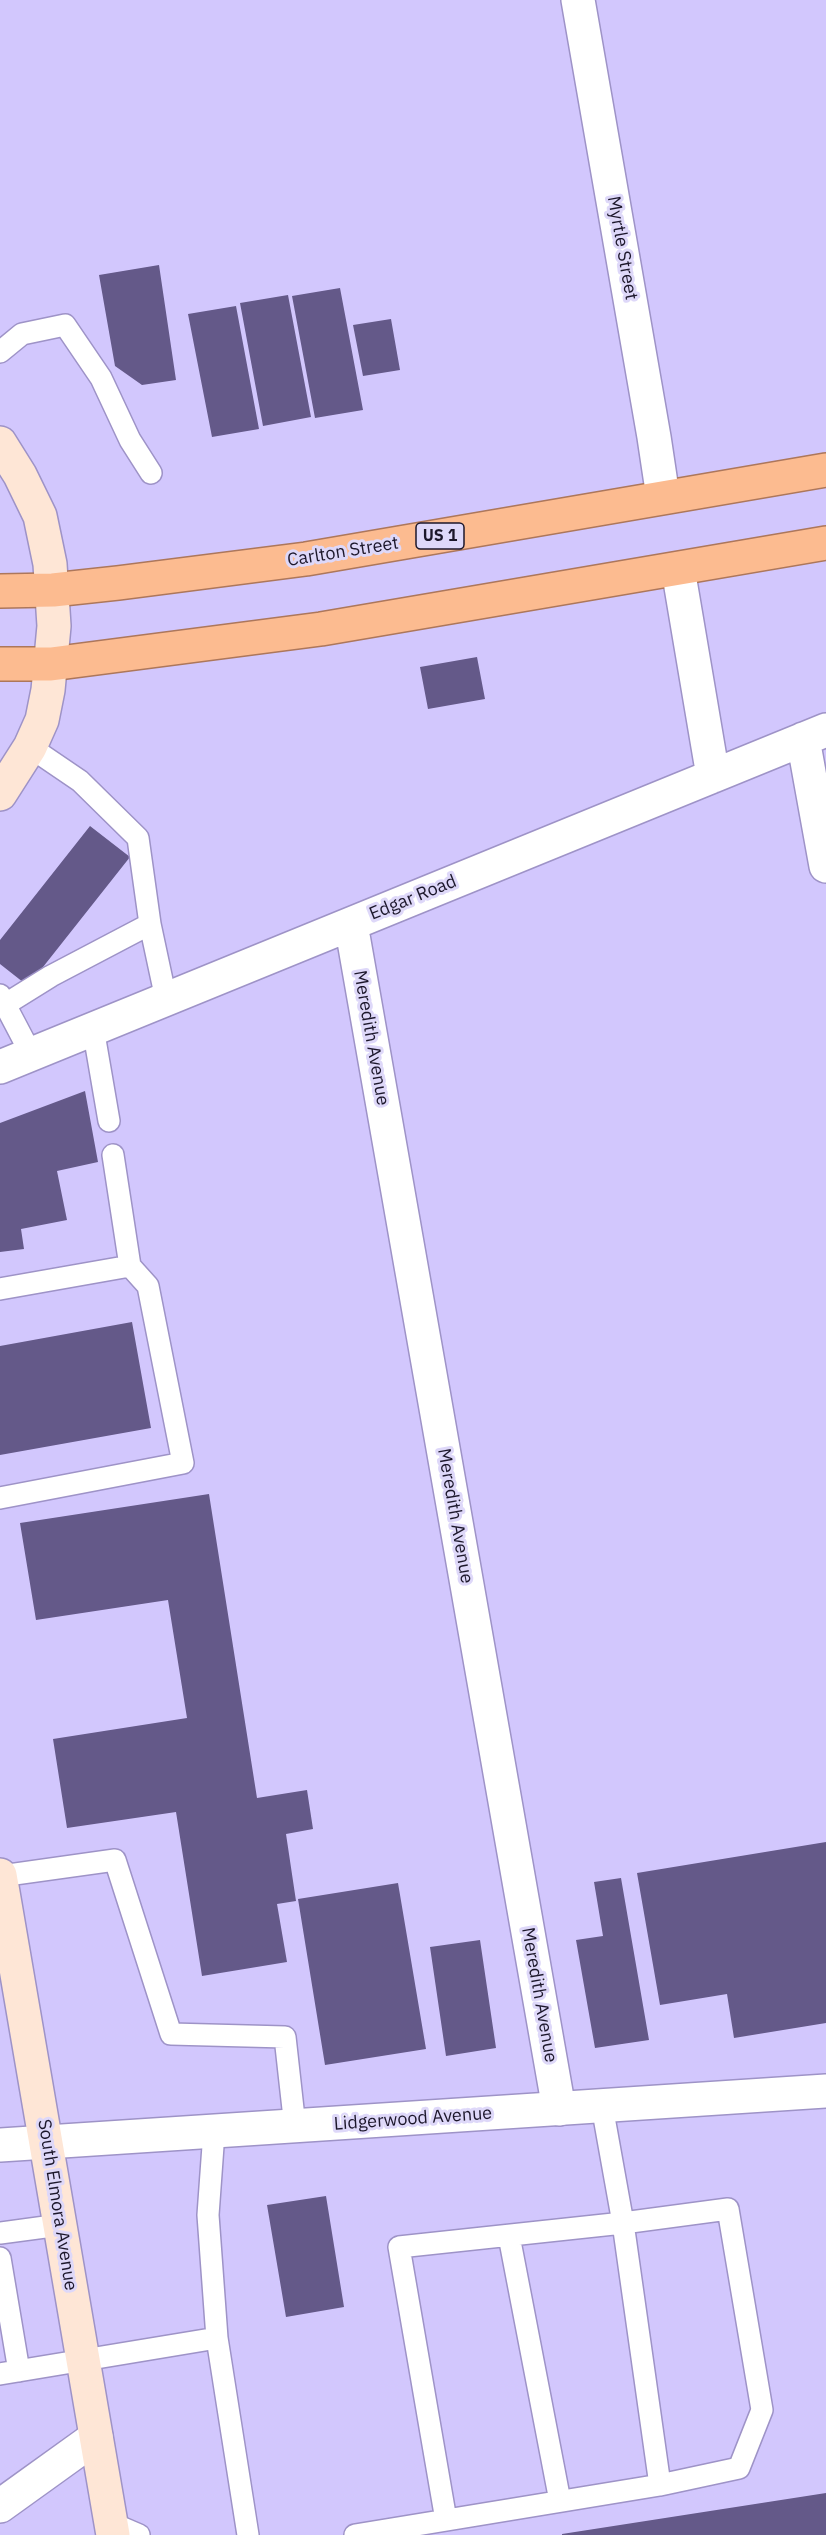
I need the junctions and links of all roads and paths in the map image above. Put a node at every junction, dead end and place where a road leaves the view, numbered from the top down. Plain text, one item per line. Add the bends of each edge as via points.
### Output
1 (578, 0) edge
2 (0, 352) edge
3 (0, 443) edge
4 (826, 470) edge
5 (151, 473) dead end
6 (663, 497) junction
7 (826, 543) edge
8 (678, 569) junction
9 (53, 590) junction
10 (0, 591) edge
11 (0, 664) edge
12 (51, 664) junction
13 (815, 735) edge
14 (30, 747) junction
15 (713, 776) junction
16 (0, 794) edge
17 (823, 829) edge
18 (826, 866) edge
19 (150, 924) junction
20 (351, 924) junction
21 (3, 999) edge
22 (165, 999) junction
23 (93, 1028) junction
24 (31, 1054) junction
25 (0, 1067) edge
26 (109, 1121) dead end
27 (113, 1155) dead end
28 (130, 1266) junction
29 (0, 1289) edge
30 (0, 1498) edge
31 (0, 1876) edge
32 (826, 2091) edge
33 (602, 2106) junction
34 (558, 2109) junction
35 (295, 2127) junction
36 (214, 2132) junction
37 (47, 2142) junction
38 (0, 2145) edge
39 (623, 2223) junction
40 (60, 2225) junction
41 (0, 2233) edge
42 (509, 2236) junction
43 (0, 2258) edge
44 (217, 2338) junction
45 (83, 2361) junction
46 (10, 2372) edge
47 (96, 2437) junction
48 (660, 2485) junction
49 (560, 2501) junction
50 (0, 2506) edge
51 (446, 2520) junction
52 (121, 2531) edge
53 (248, 2535) edge
54 (355, 2535) edge

1 - 6 street, Myrtle Street
2 - 5 lane via 22,334 65,325 101,378 130,440
3 - 9 main road via 39,516
4 - 6 highway, Carlton Street / US 1
6 - 9 highway, Carlton Street / US 1 via 306,559
7 - 8 highway
8 - 12 highway via 321,629
8 - 15 street
9 - 10 highway, Carlton Street / US 1
9 - 12 main road
11 - 12 highway
12 - 14 main road via 42,720
13 - 15 street, Edgar Road
13 - 17 street
14 - 16 main road
14 - 19 lane via 80,781 138,838
15 - 20 street, Edgar Road
17 - 18 street
19 - 21 lane
19 - 22 lane
20 - 22 street, Edgar Road
20 - 34 street, Meredith Avenue
21 - 24 lane
22 - 23 street, Edgar Road
23 - 24 street, Edgar Road
23 - 26 lane
24 - 25 street, Edgar Road
27 - 28 lane
28 - 29 lane
28 - 30 lane via 148,1286 183,1462
31 - 35 lane via 115,1860 171,2034 285,2037
31 - 37 main road, South Elmora Avenue
32 - 33 street, Lidgerwood Avenue
33 - 34 street, Lidgerwood Avenue
33 - 39 lane
34 - 35 street, Lidgerwood Avenue
35 - 36 street, Lidgerwood Avenue
36 - 37 street, Lidgerwood Avenue
36 - 44 lane via 208,2215
37 - 38 street, Lidgerwood Avenue
37 - 40 main road, South Elmora Avenue
39 - 42 lane
39 - 48 lane
39 - 48 lane via 728,2209 762,2410 739,2468
40 - 41 lane
40 - 45 main road, South Elmora Avenue
42 - 49 lane
42 - 51 lane via 399,2247
43 - 46 lane
44 - 45 lane
44 - 53 lane
45 - 46 lane
45 - 47 main road, South Elmora Avenue
47 - 50 street
47 - 52 main road, South Elmora Avenue
48 - 49 lane
49 - 51 lane
51 - 54 lane

